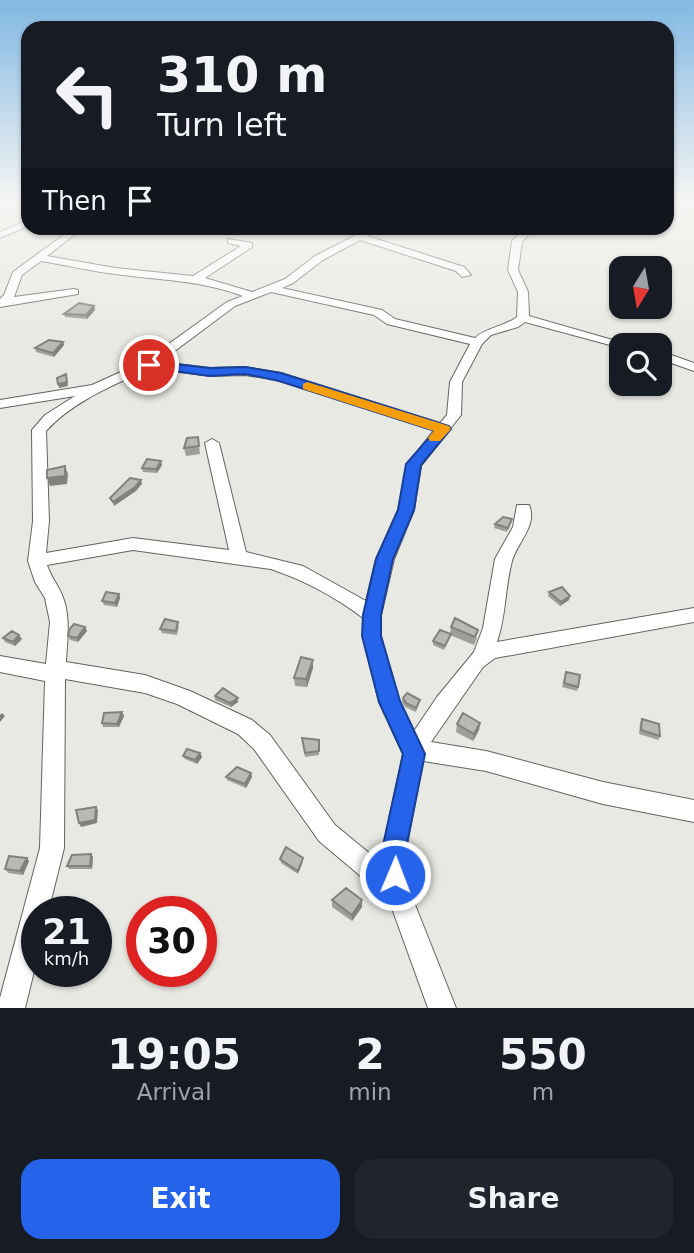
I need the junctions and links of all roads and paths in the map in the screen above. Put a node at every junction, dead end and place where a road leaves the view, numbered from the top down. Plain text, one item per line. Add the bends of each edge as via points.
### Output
1 (55, 247) edge
2 (246, 247) edge
3 (340, 247) edge
4 (391, 247) edge
5 (516, 247) edge
6 (41, 258) junction
7 (466, 275) dead end
8 (195, 279) junction
9 (273, 289) junction
10 (74, 292) dead end
11 (254, 296) junction
12 (2, 303) edge
13 (523, 318) junction
14 (609, 341) edge
15 (477, 342) junction
16 (672, 359) edge
17 (149, 365) junction
18 (694, 367) edge
19 (94, 388) junction
20 (0, 404) edge
21 (444, 429) junction
22 (212, 443) dead end
23 (523, 509) dead end
24 (239, 557) junction
25 (37, 561) junction
26 (691, 611) edge
27 (372, 615) junction
28 (482, 656) junction
29 (0, 664) edge
30 (56, 672) junction
31 (416, 749) junction
32 (694, 811) edge
33 (398, 892) junction
34 (11, 1008) edge
35 (442, 1008) edge

1 - 6 street
2 - 8 street
3 - 9 street
4 - 7 street via 460,269
5 - 13 street via 513,270 523,292
6 - 8 street
6 - 12 street via 17,274
8 - 11 street
9 - 11 street
9 - 15 street via 370,310 391,322
10 - 12 street
11 - 17 street via 231,304
13 - 14 street
13 - 15 street
15 - 21 street via 456,382 454,415
16 - 18 street
17 - 19 street
17 - 21 street via 281,377
19 - 20 street
19 - 25 street via 39,430
21 - 27 street via 414,464 406,510 385,559
22 - 24 street
23 - 28 street via 521,527 504,559 492,628
24 - 25 street via 133,544
24 - 27 street via 298,571
25 - 30 street via 54,597 59,622
26 - 28 street
27 - 31 street via 372,636 389,702
28 - 31 street
29 - 30 street
30 - 33 street via 145,684 245,727 262,742 327,833
30 - 34 street via 52,848
31 - 32 street via 486,761 559,783
31 - 33 street via 392,859
33 - 35 street

